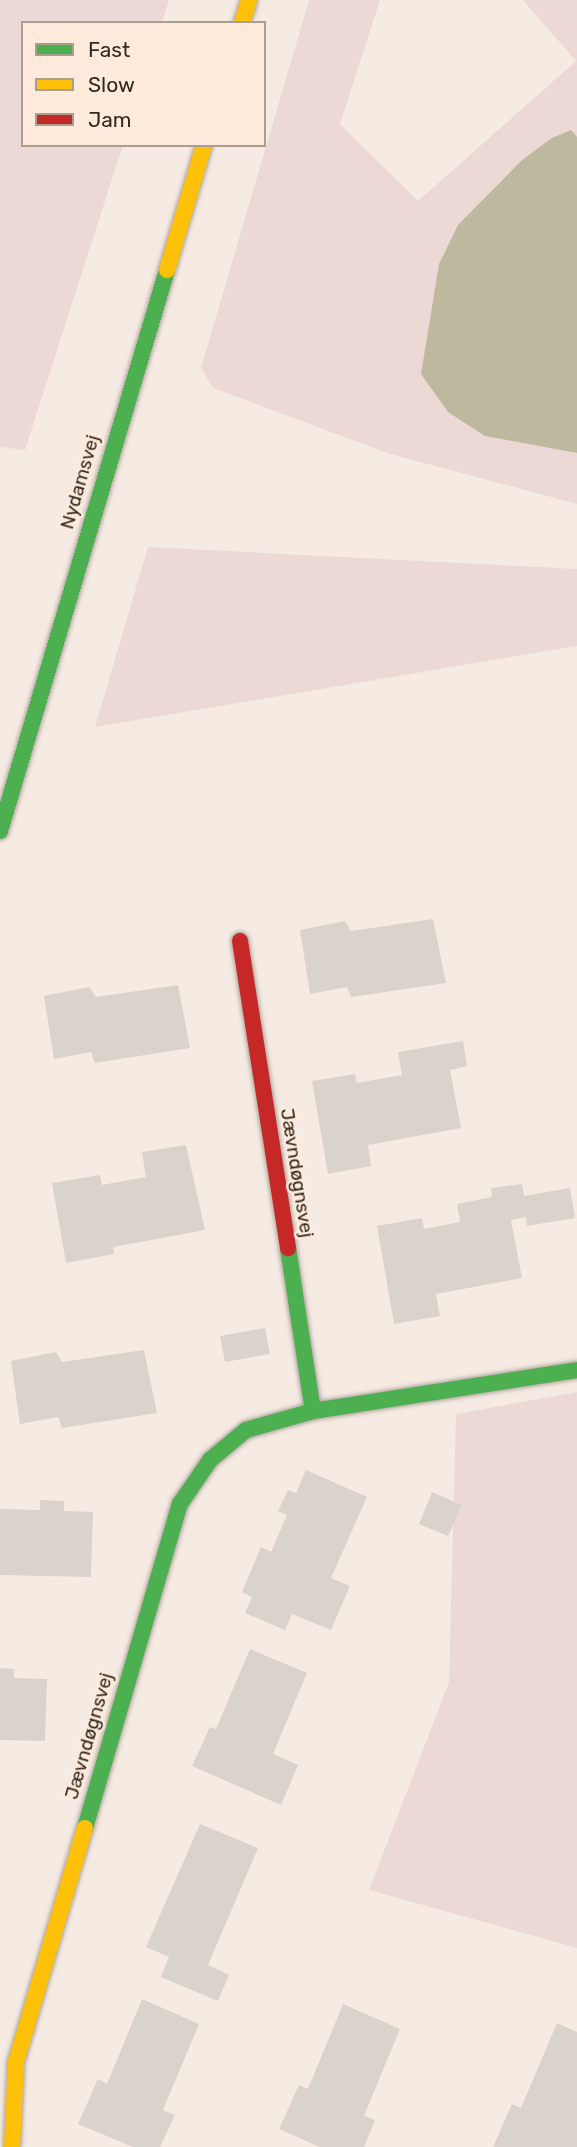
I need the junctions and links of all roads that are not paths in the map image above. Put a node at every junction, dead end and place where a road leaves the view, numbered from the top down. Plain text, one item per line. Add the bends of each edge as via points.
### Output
1 (249, 0) edge
2 (243, 21) edge
3 (203, 147) edge
4 (0, 831) edge
5 (240, 941) dead end
6 (577, 1370) edge
7 (313, 1412) junction
8 (12, 2147) edge

1 - 2 street
3 - 4 street, Nydamsvej
5 - 7 street, Jævndøgnsvej
6 - 7 street, Jævndøgnsvej
7 - 8 street, Jævndøgnsvej via 246,1430 210,1460 180,1504 16,2062

